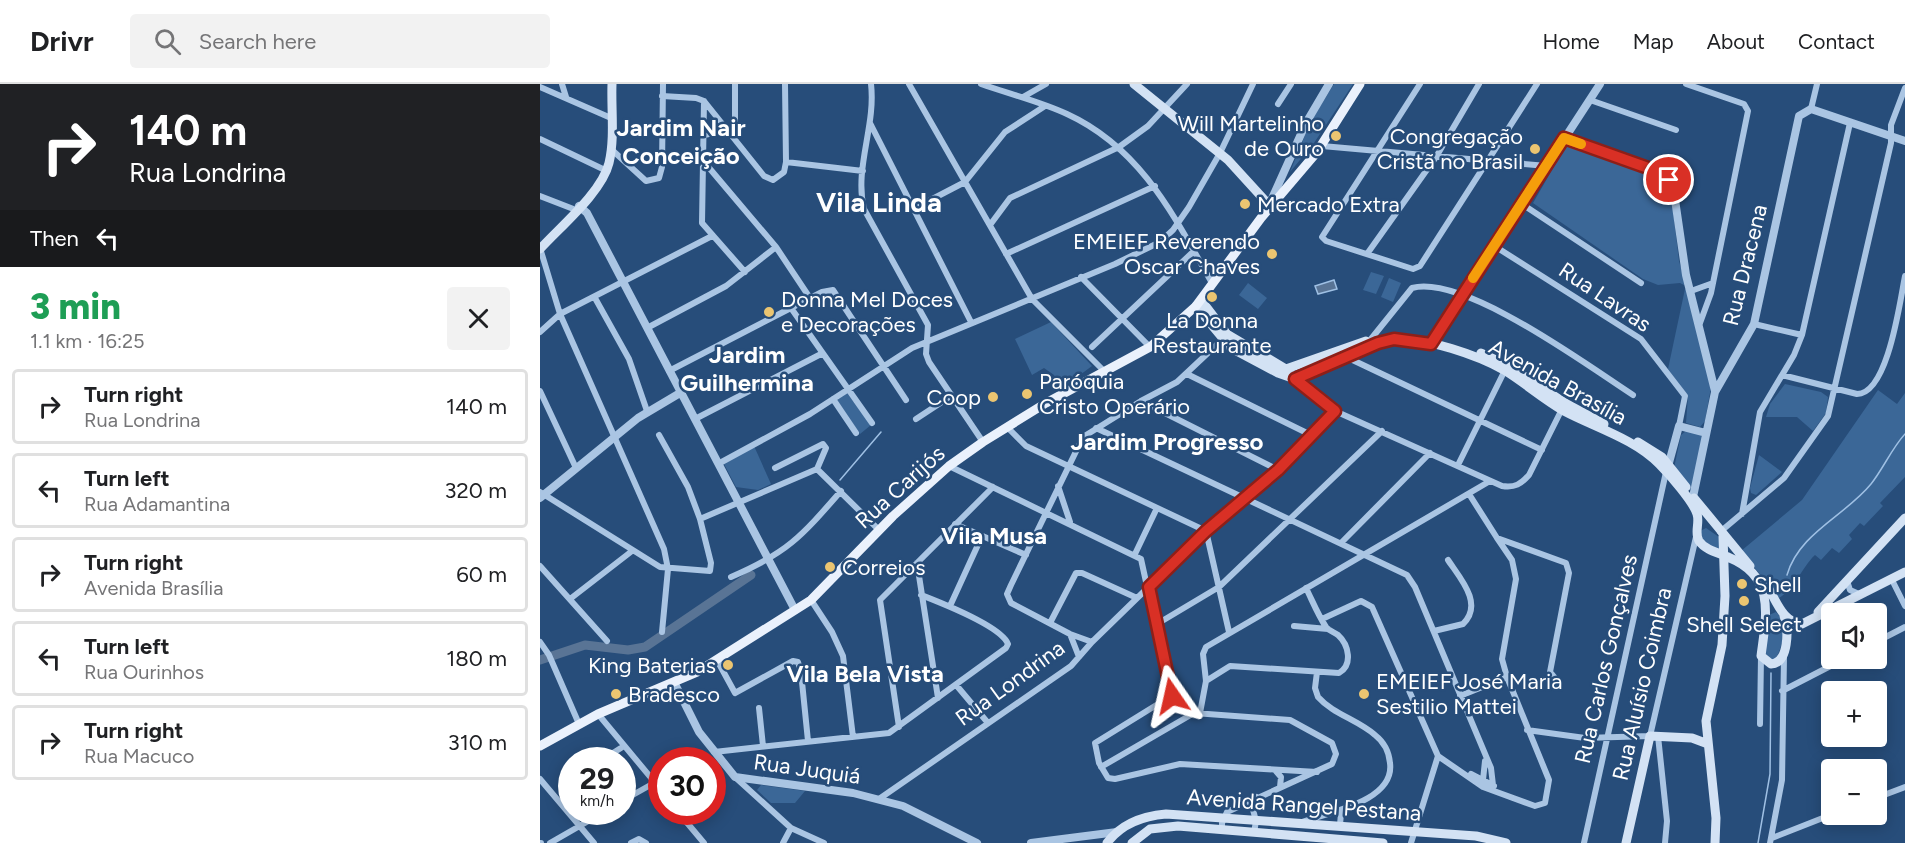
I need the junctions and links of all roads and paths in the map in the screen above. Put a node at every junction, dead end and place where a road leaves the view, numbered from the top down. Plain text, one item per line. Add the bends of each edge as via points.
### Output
1 (562, 84) edge
2 (612, 84) edge
3 (663, 84) edge
4 (735, 84) edge
5 (785, 84) edge
6 (871, 84) edge
7 (909, 84) edge
8 (981, 84) edge
9 (1046, 84) edge
10 (1134, 84) edge
11 (1187, 84) edge
12 (1253, 84) edge
13 (1291, 84) edge
14 (1329, 84) edge
15 (1360, 84) edge
16 (1420, 84) edge
17 (1479, 84) edge
18 (1537, 84) edge
19 (1600, 84) edge
20 (1686, 84) edge
21 (1817, 84) edge
22 (540, 87) edge
23 (1905, 88) edge
24 (662, 96) junction
25 (566, 97) junction
26 (1023, 97) junction
27 (1590, 100) junction
28 (704, 101) junction
29 (1278, 104) dead end
30 (1045, 106) junction
31 (1166, 110) junction
32 (1810, 110) junction
33 (611, 118) junction
34 (870, 123) junction
35 (1850, 123) junction
36 (729, 130) junction
37 (1676, 130) dead end
38 (704, 135) junction
39 (1890, 136) junction
40 (1564, 138) junction
41 (540, 139) edge
42 (735, 139) junction
43 (1905, 141) edge
44 (1322, 146) junction
45 (1119, 147) junction
46 (611, 149) junction
47 (1378, 151) junction
48 (1220, 153) junction
49 (1436, 157) junction
50 (1488, 161) junction
51 (786, 162) junction
52 (705, 163) junction
53 (1547, 166) junction
54 (607, 171) junction
55 (863, 171) junction
56 (964, 182) junction
57 (1155, 186) junction
58 (540, 196) edge
59 (1522, 204) junction
60 (1271, 206) junction
61 (578, 208) junction
62 (915, 208) junction
63 (1178, 224) junction
64 (990, 225) junction
65 (712, 236) junction
66 (776, 247) junction
67 (1496, 247) junction
68 (540, 249) edge
69 (1194, 251) junction
70 (1006, 254) junction
71 (1367, 254) junction
72 (745, 272) junction
73 (1905, 276) edge
74 (1081, 278) junction
75 (624, 283) junction
76 (1641, 283) dead end
77 (1713, 283) junction
78 (1212, 284) junction
79 (1691, 291) junction
80 (1462, 293) junction
81 (595, 297) junction
82 (810, 298) junction
83 (1032, 299) junction
84 (1198, 303) junction
85 (791, 308) junction
86 (560, 314) junction
87 (1121, 317) junction
88 (971, 322) junction
89 (1700, 323) junction
90 (1754, 324) junction
91 (647, 328) junction
92 (540, 332) edge
93 (1802, 335) junction
94 (1225, 337) junction
95 (1371, 339) junction
96 (927, 340) junction
97 (1433, 341) junction
98 (1092, 347) dead end
99 (1150, 347) junction
100 (1361, 349) junction
101 (1336, 352) junction
102 (821, 354) junction
103 (1346, 357) junction
104 (1357, 361) junction
105 (1731, 363) junction
106 (883, 366) junction
107 (1506, 368) junction
108 (1290, 370) junction
109 (669, 371) junction
110 (1104, 371) junction
111 (1712, 373) junction
112 (1187, 374) junction
113 (1782, 375) junction
114 (1295, 379) junction
115 (1835, 389) junction
116 (846, 390) junction
117 (540, 391) edge
118 (1715, 392) junction
119 (681, 393) junction
120 (1633, 395) dead end
121 (951, 396) junction
122 (832, 399) junction
123 (906, 400) dead end
124 (1141, 401) junction
125 (1564, 406) junction
126 (647, 411) junction
127 (1335, 411) junction
128 (695, 419) junction
129 (916, 419) dead end
130 (1481, 419) junction
131 (872, 423) dead end
132 (1680, 426) junction
133 (1007, 427) junction
134 (1096, 428) junction
135 (1382, 430) junction
136 (1706, 432) junction
137 (856, 433) dead end
138 (659, 435) dead end
139 (1311, 435) junction
140 (615, 436) junction
141 (983, 442) junction
142 (1542, 450) junction
143 (1430, 453) junction
144 (718, 464) junction
145 (1458, 465) junction
146 (949, 466) junction
147 (1067, 466) junction
148 (576, 468) junction
149 (775, 468) dead end
150 (817, 469) junction
151 (1278, 470) junction
152 (1668, 475) junction
153 (1490, 481) junction
154 (1058, 486) junction
155 (993, 487) junction
156 (841, 491) junction
157 (1745, 491) junction
158 (1469, 494) junction
159 (541, 495) edge
160 (1693, 497) junction
161 (1243, 498) junction
162 (738, 502) junction
163 (1755, 502) junction
164 (1157, 508) junction
165 (1047, 511) junction
166 (1742, 514) junction
167 (1905, 518) edge
168 (700, 519) junction
169 (1291, 520) junction
170 (1070, 522) junction
171 (955, 524) junction
172 (879, 530) junction
173 (1206, 531) junction
174 (1697, 531) junction
175 (1720, 532) junction
176 (982, 536) junction
177 (1497, 538) junction
178 (1341, 543) junction
179 (632, 551) junction
180 (1135, 554) junction
181 (1365, 554) junction
182 (1026, 555) junction
183 (1725, 556) junction
184 (1448, 560) dead end
185 (769, 561) junction
186 (917, 563) junction
187 (540, 566) edge
188 (1744, 567) junction
189 (668, 569) junction
190 (1905, 572) edge
191 (1725, 576) junction
192 (731, 577) dead end
193 (1848, 578) junction
194 (1891, 578) junction
195 (1149, 587) junction
196 (1219, 587) junction
197 (1305, 588) junction
198 (1858, 594) junction
199 (921, 595) junction
200 (1137, 598) junction
201 (570, 599) junction
202 (811, 600) junction
203 (950, 606) junction
204 (1905, 606) edge
205 (795, 610) junction
206 (1783, 614) junction
207 (1767, 616) junction
208 (1814, 616) junction
209 (1322, 619) junction
210 (1050, 623) junction
211 (1157, 624) junction
212 (1802, 624) junction
213 (1294, 626) dead end
214 (1905, 627) edge
215 (1328, 629) junction
216 (662, 632) dead end
217 (1229, 632) junction
218 (1434, 632) junction
219 (1070, 634) junction
220 (1887, 636) edge
221 (1785, 637) junction
222 (607, 641) dead end
223 (540, 642) edge
224 (1092, 642) junction
225 (1761, 656) junction
226 (1079, 657) junction
227 (1784, 657) junction
228 (717, 660) junction
229 (1825, 669) edge
230 (1317, 672) junction
231 (1507, 677) junction
232 (1206, 681) junction
233 (674, 682) junction
234 (1559, 682) dead end
235 (957, 686) junction
236 (1782, 691) junction
237 (1460, 696) junction
238 (938, 699) junction
239 (759, 708) dead end
240 (598, 714) junction
241 (1200, 714) junction
242 (987, 723) junction
243 (579, 724) junction
244 (1760, 724) dead end
245 (899, 727) junction
246 (1706, 727) junction
247 (1527, 730) junction
248 (853, 736) junction
249 (1654, 736) junction
250 (1606, 737) junction
251 (1692, 738) junction
252 (808, 741) junction
253 (1708, 744) junction
254 (540, 746) edge
255 (624, 746) joint
256 (763, 746) junction
257 (710, 747) edge
258 (726, 750) edge
259 (1438, 756) junction
260 (1485, 758) junction
261 (726, 767) edge
262 (1101, 767) junction
263 (1274, 769) junction
264 (1462, 770) junction
265 (1288, 771) junction
266 (1317, 772) junction
267 (648, 776) edge
268 (735, 777) junction
269 (540, 779) edge
270 (1484, 780) junction
271 (1291, 783) junction
272 (1493, 785) junction
273 (1280, 787) junction
274 (1905, 787) edge
275 (1887, 794) edge
276 (1504, 795) junction
277 (1257, 796) junction
278 (879, 799) junction
279 (1345, 807) junction
280 (1224, 818) junction
281 (1821, 819) edge
282 (1256, 821) junction
283 (1298, 823) junction
284 (689, 825) edge
285 (1340, 825) junction
286 (580, 826) junction
287 (791, 828) junction
288 (1222, 830) junction
289 (1117, 832) junction
290 (1254, 833) junction
291 (1414, 833) junction
292 (1099, 839) edge
293 (1771, 840) edge
294 (1346, 842) edge
295 (550, 843) edge
296 (594, 843) edge
297 (631, 843) edge
298 (646, 843) edge
299 (704, 843) edge
300 (783, 843) edge
301 (824, 843) edge
302 (977, 843) edge
303 (1031, 843) edge
304 (1107, 843) edge
305 (1125, 843) edge
306 (1132, 843) edge
307 (1383, 843) edge
308 (1411, 843) edge
309 (1506, 843) edge
310 (1584, 843) edge
311 (1626, 843) edge
312 (1665, 843) edge
313 (1715, 843) edge

1 - 25 street
2 - 33 main road
3 - 24 street
4 - 42 street
5 - 51 street
6 - 34 street
7 - 56 street
8 - 26 street
9 - 26 street
10 - 31 main road
11 - 31 street
12 - 48 street
13 - 29 street
14 - 60 street, Rua Carijós via 1306,123
15 - 44 main road, Rua Carijós
16 - 47 street
17 - 49 street
18 - 50 street
19 - 27 street
20 - 77 street via 1744,104 1748,111
21 - 32 street
22 - 25 street
23 - 39 street
24 - 28 street
24 - 46 street via 662,167 658,177 646,181
25 - 33 street
26 - 30 street
27 - 37 street
27 - 40 street
28 - 36 street
28 - 38 street
30 - 45 street via 1068,114
30 - 56 street via 1005,132
31 - 45 street
31 - 48 main road
32 - 35 street
32 - 90 street, Rua Dracena via 1797,121
33 - 46 main road
34 - 55 street
34 - 62 street
35 - 39 street
35 - 93 street
36 - 38 street
36 - 42 street
38 - 52 street
39 - 43 street
39 - 115 street
40 - 53 street
40 - 79 street via 1666,177 1675,191
41 - 54 street
42 - 51 street via 770,179 781,176
44 - 47 street
44 - 60 main road, Rua Carijós
45 - 57 street
45 - 64 street via 1010,198
46 - 54 main road
47 - 49 street
47 - 71 street via 1323,234 1326,241
48 - 60 main road
48 - 63 street
49 - 50 street
49 - 71 street
50 - 53 street
50 - 71 street via 1417,268
51 - 55 street
52 - 65 street via 702,221
52 - 66 street
53 - 59 street
54 - 61 main road
55 - 96 street via 864,209 928,325
56 - 62 street
56 - 64 street
57 - 63 street
57 - 70 street
58 - 61 street
59 - 67 street
59 - 76 street
60 - 78 main road, Rua Carijós via 1248,244
61 - 68 main road
61 - 75 street via 587,213
62 - 88 street
63 - 69 street
63 - 74 street via 1160,242
64 - 70 street
65 - 72 street
65 - 75 street
66 - 72 street
66 - 82 street
67 - 80 street
67 - 132 street, Rua Lavras via 1646,344 1685,396
68 - 86 street
69 - 78 street
69 - 87 street
70 - 83 street
72 - 91 street
73 - 115 street via 1884,370 1863,394
74 - 83 street
74 - 87 street
75 - 81 street
75 - 91 street
77 - 79 street
77 - 89 street
78 - 84 main road, Rua Carijós
79 - 89 street
80 - 95 street via 1412,288
80 - 97 street
80 - 120 street via 1498,309
81 - 86 street
81 - 126 street via 629,358
82 - 85 street
82 - 106 street via 833,290
83 - 88 street
83 - 110 street
84 - 94 main road
84 - 99 main road, Rua Carijós
85 - 102 street
85 - 109 street
86 - 92 street
86 - 140 street
87 - 98 street
87 - 99 street
88 - 96 street
89 - 111 street
90 - 93 street
90 - 105 street, Rua Dracena
91 - 109 street
93 - 113 street
94 - 108 main road
94 - 112 street
94 - 114 main road via 1240,353
95 - 97 main road, Avenida Brasília via 1398,334
95 - 101 main road, Avenida Brasília
96 - 106 street
96 - 121 street via 927,358
97 - 100 main road, Avenida Brasília via 1394,339
97 - 107 main road, Avenida Brasília
99 - 110 main road, Rua Carijós
100 - 103 main road, Avenida Brasília
100 - 104 street
101 - 103 street
101 - 108 main road, Avenida Brasília
102 - 116 street
102 - 128 street
103 - 104 street
103 - 114 main road, Avenida Brasília
104 - 130 street
105 - 111 street
105 - 118 street, Rua Dracena
106 - 116 street
106 - 123 street
107 - 125 main road, Avenida Brasília
107 - 130 street
108 - 114 street
109 - 119 street
110 - 133 main road, Rua Carijós
111 - 118 street
112 - 124 street
112 - 139 street
113 - 115 street
113 - 157 street via 1761,412
114 - 127 street
115 - 163 street via 1826,419 1787,475
116 - 122 street
116 - 131 street
117 - 148 street
118 - 136 street, Rua Dracena
119 - 126 street
119 - 128 street
121 - 129 street
121 - 141 street
122 - 137 street
122 - 144 street
124 - 134 street
124 - 151 street
125 - 142 street
125 - 152 main road, Avenida Brasília via 1653,450
126 - 140 street
127 - 135 street
127 - 139 street, Rua Londrina
128 - 144 street
130 - 142 street
130 - 145 street
132 - 136 street
132 - 152 street, Rua Lavras
133 - 141 main road, Rua Carijós
133 - 147 street via 1021,442
134 - 147 street via 1083,437
134 - 161 street
135 - 143 street
135 - 169 street
136 - 160 street, Rua Dracena
138 - 168 street
139 - 151 street, Rua Londrina
140 - 148 street
140 - 189 street via 664,549
141 - 146 main road, Rua Carijós
142 - 153 street via 1521,483 1511,488
143 - 145 street
143 - 178 street
144 - 162 street
145 - 153 street
146 - 155 street
146 - 172 main road, Rua Carijós
147 - 154 street
147 - 164 street
148 - 159 street
149 - 150 street via 823,444 826,448
150 - 156 street
150 - 162 street
151 - 161 street, Rua Londrina
152 - 160 main road, Avenida Brasília
152 - 174 main road, Avenida Brasília via 1696,512
152 - 250 street, Rua Carlos Gonçalves
153 - 158 street
154 - 165 street
154 - 170 street
155 - 165 street
155 - 171 street
156 - 172 street
156 - 185 street via 789,547
157 - 163 street
157 - 166 street
158 - 177 street
158 - 181 street
159 - 179 street
160 - 175 main road, Avenida Brasília
161 - 169 street
161 - 173 street, Rua Londrina
162 - 168 street
162 - 185 street
163 - 166 street
164 - 173 street
164 - 180 street
165 - 170 street
165 - 182 street
166 - 175 street
167 - 193 main road
168 - 189 street via 711,568 706,572
169 - 178 street
169 - 196 street
170 - 180 street
171 - 176 street
171 - 186 street
172 - 202 main road, Rua Carijós
173 - 195 street, Rua Londrina
173 - 196 street
174 - 175 main road via 1706,525
174 - 183 main road, Avenida Brasília via 1705,546
174 - 249 street, Rua Aluísio Coimbra
175 - 183 main road
175 - 206 main road, Avenida Brasília via 1764,583
176 - 182 street
176 - 203 street
177 - 231 street via 1512,560 1516,579 1502,650
177 - 234 street via 1562,560 1569,568 1550,672
178 - 181 street
179 - 189 street
179 - 201 street
180 - 195 street via 1141,559
181 - 197 street
181 - 218 street via 1407,575
182 - 210 street via 1007,594 1011,603
183 - 188 main road, Avenida Brasília
183 - 191 main road
184 - 218 street via 1470,594 1471,612 1463,624
185 - 192 street
185 - 205 street
186 - 199 street
186 - 245 street via 879,604
187 - 201 street
188 - 191 main road via 1736,567
188 - 207 main road, Avenida Brasília via 1763,589
189 - 216 street
190 - 194 main road
191 - 246 main road via 1722,645
193 - 198 street via 1850,590
193 - 208 main road
194 - 198 main road
194 - 204 street
195 - 200 street, Rua Londrina
195 - 211 street
196 - 211 street
196 - 217 street
197 - 209 street
197 - 217 street
198 - 208 main road
199 - 203 street
199 - 238 street
200 - 210 street via 1082,573 1073,577
200 - 224 street, Rua Londrina
201 - 222 street
202 - 205 main road, Rua Carijós
202 - 248 street via 843,656
203 - 235 street via 1002,635 1008,644
205 - 228 main road, Rua Carijós
206 - 207 main road via 1776,610
206 - 212 main road
206 - 221 main road
207 - 225 main road, Avenida Brasília
208 - 212 main road
209 - 215 street
209 - 259 street via 1361,601 1372,607
210 - 219 street
211 - 262 street via 1172,696 1095,743
212 - 221 main road
213 - 215 street
214 - 220 street
215 - 230 street via 1345,644 1347,664 1339,673
217 - 232 street via 1203,650
218 - 237 street
219 - 224 street
219 - 226 street
221 - 227 main road
223 - 243 street
224 - 226 street, Rua Londrina
225 - 227 main road via 1771,664
225 - 244 street
226 - 242 street, Rua Londrina
227 - 236 street
228 - 233 main road, Rua Carijós
228 - 252 street via 735,693 793,661 798,662
229 - 236 street
230 - 232 street via 1230,666
230 - 279 street via 1318,697 1375,734 1385,745 1390,760 1389,775 1381,790
231 - 237 street
231 - 247 street
232 - 241 street
233 - 240 main road, Rua Carijós
233 - 257 street, Rua Juquiá
235 - 238 street
235 - 242 street
236 - 293 street via 1782,780
237 - 260 street
238 - 245 street
239 - 256 street
240 - 243 main road, Rua Carijós
240 - 255 street
241 - 262 street via 1189,714
241 - 266 street via 1299,723 1335,748 1332,764
242 - 278 street, Rua Londrina
243 - 254 main road, Rua Carijós
245 - 248 street via 889,733
246 - 251 main road
246 - 253 main road
247 - 250 street
247 - 276 street via 1549,780 1545,803 1535,806
248 - 252 street
249 - 250 street
249 - 251 main road
249 - 311 main road, Rua Aluísio Coimbra
249 - 312 street via 1667,821
250 - 310 street, Rua Carlos Gonçalves
251 - 253 main road
252 - 256 street
253 - 313 main road
255 - 267 street
256 - 258 street
259 - 264 street
259 - 291 street
260 - 270 street
260 - 272 street
261 - 268 street, Rua Juquiá
262 - 263 street via 1112,779 1180,764
263 - 265 street
263 - 273 street via 1281,777
264 - 270 street
264 - 276 street via 1483,787
265 - 266 street
265 - 271 street
266 - 271 street
268 - 278 street, Rua Juquiá
268 - 287 street
269 - 286 street
270 - 272 street
271 - 273 street
272 - 276 street
273 - 277 street
274 - 275 street
277 - 280 street via 1227,812
277 - 282 street via 1252,806
278 - 302 street, Rua Juquiá via 903,806
279 - 283 street
279 - 285 street
280 - 282 main road, Avenida Rangel Pestana
280 - 288 street
280 - 289 main road, Avenida Rangel Pestana via 1158,815
281 - 293 street
282 - 283 main road, Avenida Rangel Pestana
282 - 290 street
283 - 285 main road, Avenida Rangel Pestana
284 - 299 street
285 - 291 main road, Avenida Rangel Pestana
286 - 295 street
286 - 296 street
287 - 300 street
287 - 301 street
288 - 290 main road, Avenida Rangel Pestana
288 - 306 main road, Avenida Rangel Pestana via 1160,827 1141,834
289 - 292 street
289 - 304 main road, Avenida Rangel Pestana
289 - 305 main road
290 - 294 main road, Avenida Rangel Pestana
291 - 308 street
291 - 309 main road, Avenida Rangel Pestana via 1476,836
292 - 303 street
294 - 307 main road, Avenida Rangel Pestana
297 - 298 street via 641,839

